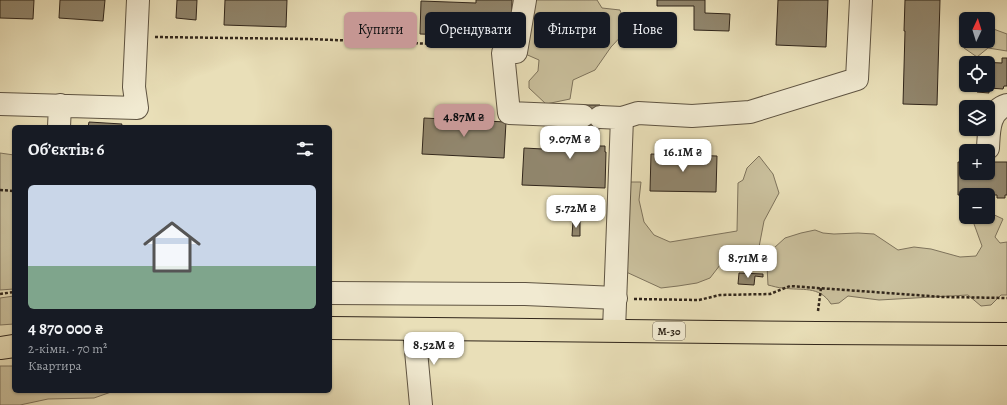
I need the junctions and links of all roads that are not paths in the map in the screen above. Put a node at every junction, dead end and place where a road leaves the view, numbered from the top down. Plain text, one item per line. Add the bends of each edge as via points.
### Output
1 (138, 0) edge
2 (524, 0) edge
3 (862, 0) edge
4 (0, 104) edge
5 (60, 105) junction
6 (1007, 105) edge
7 (622, 118) junction
8 (59, 125) edge
9 (988, 144) edge
10 (332, 293) edge
11 (616, 298) junction
12 (332, 328) edge
13 (414, 328) junction
14 (614, 330) junction
15 (1007, 334) edge
16 (12, 346) edge
17 (0, 348) edge
18 (421, 405) edge

1 - 5 street via 134,87 137,108
2 - 7 street via 516,52 503,53 509,114
3 - 7 street via 857,79 750,112 692,116 638,113
4 - 5 street
5 - 8 street
6 - 9 street via 994,115 989,126
7 - 11 street
10 - 11 street via 525,294
11 - 14 street
12 - 13 highway, М-30
13 - 14 highway, М-30
13 - 18 street
14 - 15 highway, М-30
16 - 17 highway

